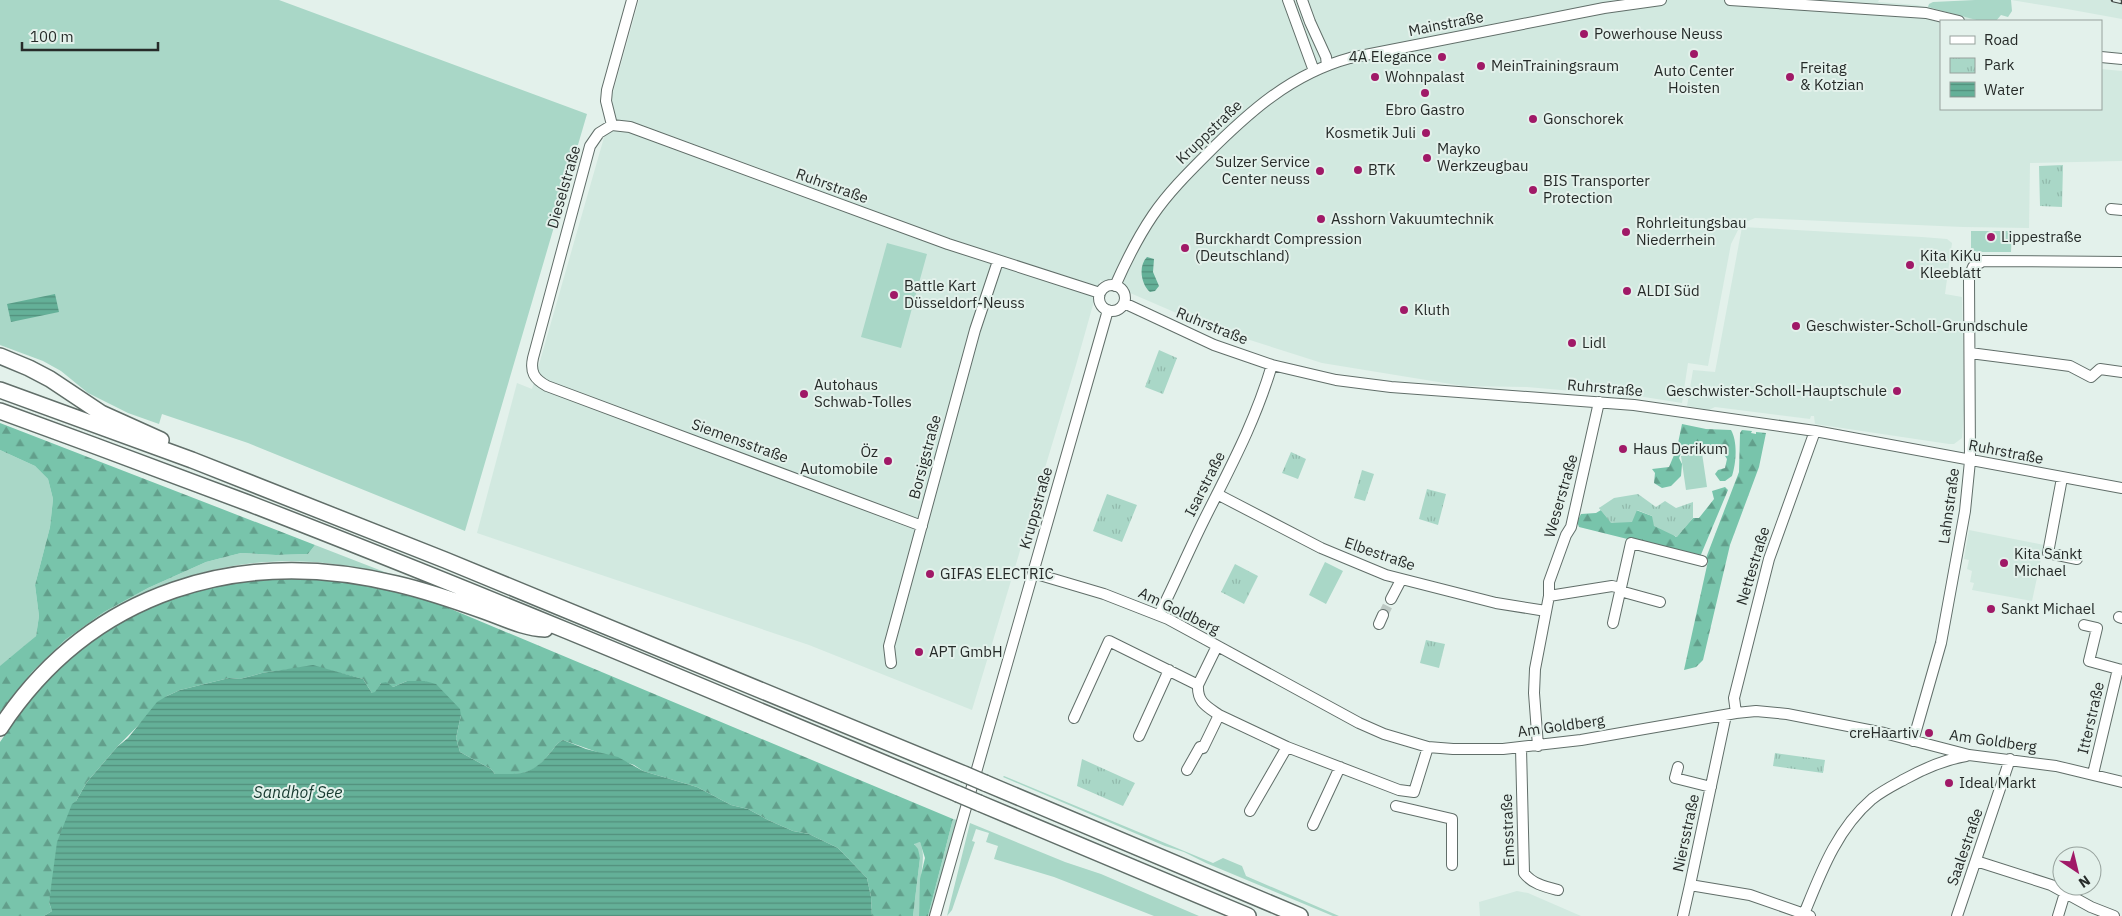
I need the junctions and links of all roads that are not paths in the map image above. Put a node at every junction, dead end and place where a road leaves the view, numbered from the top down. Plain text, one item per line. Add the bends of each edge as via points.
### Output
1 (632, 0) edge
2 (1288, 0) edge
3 (1302, 0) edge
4 (1660, 0) edge
5 (1730, 0) edge
6 (1954, 20) edge
7 (1310, 22) junction
8 (1303, 42) junction
9 (2102, 56) edge
10 (2122, 59) edge
11 (1327, 65) junction
12 (1314, 71) junction
13 (612, 125) junction
14 (998, 261) junction
15 (2122, 262) edge
16 (1115, 286) junction
17 (1100, 293) junction
18 (1124, 303) junction
19 (1108, 310) junction
20 (1970, 352) junction
21 (0, 356) edge
22 (1272, 365) junction
23 (2122, 372) edge
24 (547, 386) joint
25 (0, 390) edge
26 (1599, 402) junction
27 (0, 410) edge
28 (1816, 431) junction
29 (192, 460) junction
30 (1970, 461) junction
31 (2062, 478) junction
32 (2122, 488) edge
33 (1217, 494) junction
34 (922, 526) junction
35 (2077, 559) dead end
36 (1702, 560) dead end
37 (1033, 573) junction
38 (1401, 580) junction
39 (1621, 589) junction
40 (1549, 596) junction
41 (1391, 599) tunnel mouth
42 (1660, 602) dead end
43 (1546, 611) junction
44 (1159, 615) junction
45 (1613, 623) dead end
46 (2084, 625) dead end
47 (562, 629) junction
48 (1217, 646) junction
49 (891, 664) dead end
50 (1169, 670) junction
51 (2120, 670) edge
52 (1198, 685) junction
53 (1731, 714) junction
54 (1219, 715) junction
55 (1074, 718) dead end
56 (0, 728) edge
57 (1138, 736) dead end
58 (1913, 741) junction
59 (1538, 746) junction
60 (1287, 747) junction
61 (1428, 747) junction
62 (1521, 748) junction
63 (1969, 755) junction
64 (2010, 759) junction
65 (1340, 768) junction
66 (1678, 768) dead end
67 (1187, 770) dead end
68 (2093, 774) junction
69 (2122, 782) edge
70 (1710, 787) junction
71 (1399, 790) junction
72 (1250, 811) dead end
73 (1313, 825) dead end
74 (1976, 860) junction
75 (1452, 866) dead end
76 (1690, 884) junction
77 (2052, 886) edge
78 (1558, 890) dead end
79 (2064, 896) edge
80 (2071, 896) edge
81 (1807, 915) edge
82 (935, 916) edge
83 (1248, 916) edge
84 (1300, 916) edge
85 (1683, 916) edge
86 (1957, 916) edge
87 (2058, 916) edge
88 (2114, 916) edge

1 - 13 street via 607,90 606,101
2 - 8 street
3 - 7 street
4 - 11 street, Mainstraße via 1604,8
5 - 6 street via 1922,13
7 - 8 street via 1309,33
7 - 11 street
8 - 11 street via 1313,46
8 - 12 street
9 - 10 street
11 - 12 street, Mainstraße
12 - 16 street, Kruppstraße via 1285,86 1251,112 1176,186 1145,226
13 - 14 street, Ruhrstraße via 630,127
13 - 24 street, Dieselstraße via 599,132 590,146 533,358 535,377
14 - 17 street, Ruhrstraße
14 - 34 street, Borsigstraße via 975,330
15 - 20 street, Lahnstraße via 1982,261 1971,270 1969,277
16 - 17 street via 1105,287
16 - 18 street via 1125,294
17 - 19 street via 1100,302
18 - 19 street via 1118,310
18 - 22 street, Ruhrstraße via 1214,345
19 - 37 street, Kruppstraße
20 - 23 street via 2070,366 2091,377 2100,370
20 - 30 street, Lahnstraße
21 - 29 highway via 50,379 101,413 152,434
22 - 26 street, Ruhrstraße via 1336,380 1391,387
22 - 33 street, Isarstraße via 1244,443
24 - 34 street, Siemensstraße
25 - 29 highway
26 - 28 street, Ruhrstraße
26 - 40 street, Weserstraße via 1571,527 1548,585
27 - 47 highway
28 - 30 street, Ruhrstraße
28 - 53 street, Nettestraße via 1769,559
29 - 84 highway, bridge via 623,632
30 - 31 street, Ruhrstraße
30 - 58 street, Lahnstraße via 1965,511 1941,643
31 - 32 street, Ruhrstraße
31 - 35 street via 2048,553
33 - 38 street, Elbestraße via 1320,548
33 - 44 street, Isarstraße
34 - 49 street, Borsigstraße via 889,646
36 - 39 street via 1631,543
37 - 44 street, Am Goldberg via 1104,594
37 - 82 street, Kruppstraße
38 - 41 street
38 - 43 street, Elbestraße via 1496,603
39 - 40 street via 1612,586
39 - 42 street
39 - 45 street
40 - 43 street, Weserstraße
43 - 59 street, Weserstraße via 1535,668
44 - 48 street, Am Goldberg
46 - 51 street, Itterstraße via 2097,628 2089,661
47 - 56 highway via 520,625 398,584 354,575 275,570 234,574 157,596 116,616 53,663 25,693
47 - 83 highway, bridge
48 - 52 street
48 - 61 street, Am Goldberg via 1359,723
50 - 52 street
50 - 55 street via 1109,640
50 - 57 street
51 - 68 street, Itterstraße
52 - 54 street via 1202,704
53 - 58 street, Am Goldberg via 1756,711 1787,714
53 - 59 street, Am Goldberg
53 - 70 street, Niersstraße
54 - 60 street
54 - 67 street via 1203,748 1200,747
58 - 63 street, Am Goldberg
59 - 62 street, Am Goldberg
60 - 65 street
60 - 72 street
61 - 62 street, Am Goldberg via 1465,750
61 - 71 street via 1414,792
62 - 78 street, Emsstraße via 1524,873 1540,885
63 - 64 street, Am Goldberg
63 - 81 street, Niersstraße via 1930,766 1881,792 1864,806 1825,862
64 - 68 street, Am Goldberg
64 - 74 street, Saalestraße
65 - 71 street
65 - 73 street
66 - 70 street, Niersstraße via 1675,778
68 - 69 street, Am Goldberg
70 - 76 street, Niersstraße
71 - 75 street via 1396,807 1452,820
74 - 77 street
74 - 86 street, Saalestraße
76 - 81 street, Niersstraße via 1750,895
76 - 85 street, Niersstraße
79 - 87 street
80 - 88 street

